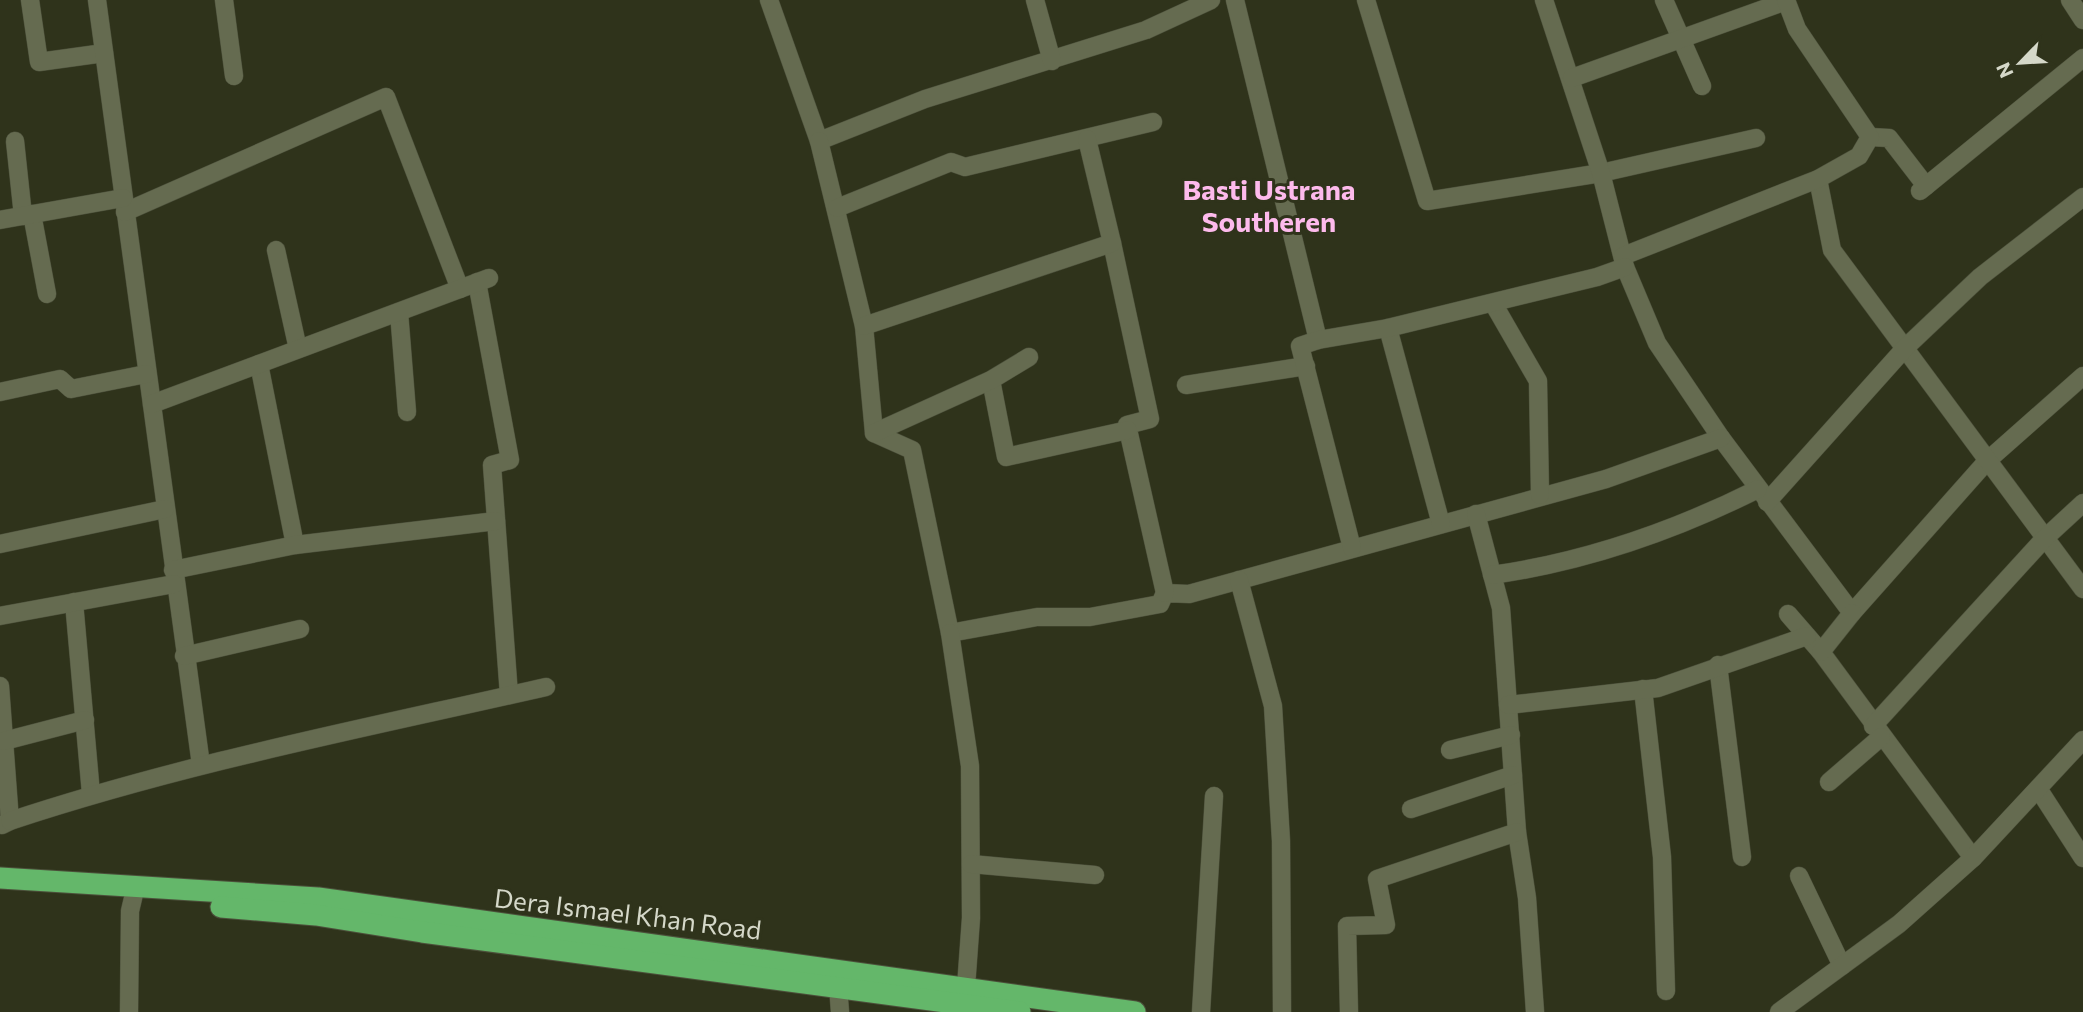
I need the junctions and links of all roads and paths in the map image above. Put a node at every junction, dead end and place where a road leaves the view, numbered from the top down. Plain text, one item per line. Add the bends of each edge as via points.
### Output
1 (30, 0) edge
2 (97, 0) edge
3 (224, 0) edge
4 (769, 0) edge
5 (1035, 0) edge
6 (1211, 0) edge
7 (1235, 0) edge
8 (1366, 0) edge
9 (1544, 0) edge
10 (1664, 0) edge
11 (1786, 0) edge
12 (2070, 0) edge
13 (2083, 20) edge
14 (1681, 39) junction
15 (104, 53) junction
16 (2083, 58) edge
17 (1052, 61) junction
18 (234, 76) dead end
19 (1572, 78) junction
20 (1702, 86) dead end
21 (1153, 122) dead end
22 (1870, 137) junction
23 (1087, 138) junction
24 (1756, 138) dead end
25 (15, 141) dead end
26 (819, 141) junction
27 (1601, 173) junction
28 (1818, 178) junction
29 (2083, 197) edge
30 (124, 205) junction
31 (837, 208) junction
32 (27, 215) junction
33 (0, 220) edge
34 (1112, 243) junction
35 (276, 250) dead end
36 (1624, 261) junction
37 (475, 283) junction
38 (47, 294) dead end
39 (1493, 303) junction
40 (399, 312) junction
41 (864, 326) junction
42 (1388, 328) junction
43 (1318, 340) junction
44 (1905, 348) junction
45 (298, 349) junction
46 (1029, 357) dead end
47 (259, 364) junction
48 (1306, 366) junction
49 (146, 374) junction
50 (2083, 376) edge
51 (990, 380) junction
52 (1186, 385) dead end
53 (0, 392) edge
54 (152, 404) junction
55 (407, 412) dead end
56 (1128, 430) junction
57 (874, 433) junction
58 (1721, 438) junction
59 (1987, 461) junction
60 (1540, 495) junction
61 (1762, 496) junction
62 (2083, 503) edge
63 (165, 509) junction
64 (1476, 514) junction
65 (496, 521) junction
66 (1441, 524) junction
67 (2044, 539) junction
68 (0, 544) edge
69 (295, 545) junction
70 (1352, 548) junction
71 (1492, 575) junction
72 (174, 577) junction
73 (1239, 580) junction
74 (2083, 589) edge
75 (1165, 593) junction
76 (74, 602) junction
77 (1852, 613) junction
78 (1788, 614) dead end
79 (0, 616) edge
80 (300, 629) dead end
81 (950, 633) junction
82 (1807, 636) junction
83 (1821, 652) junction
84 (184, 656) junction
85 (1718, 666) junction
86 (0, 686) edge
87 (546, 687) dead end
88 (1643, 689) junction
89 (509, 695) junction
90 (1508, 705) junction
91 (85, 720) junction
92 (1877, 731) junction
93 (1511, 735) junction
94 (2083, 740) edge
95 (4, 741) junction
96 (1450, 750) dead end
97 (201, 765) junction
98 (1513, 775) junction
99 (1829, 782) dead end
100 (2039, 790) junction
101 (91, 794) junction
102 (1214, 796) dead end
103 (1411, 809) dead end
104 (5, 824) edge
105 (1517, 832) junction
106 (1742, 857) dead end
107 (1973, 858) junction
108 (2083, 858) edge
109 (971, 864) junction
110 (1095, 875) dead end
111 (1799, 876) dead end
112 (0, 878) edge
113 (112, 887) junction
114 (134, 894) junction
115 (1842, 966) junction
116 (838, 986) junction
117 (966, 986) junction
118 (1666, 991) dead end
119 (992, 1010) edge
120 (129, 1012) edge
121 (840, 1012) edge
122 (1020, 1012) edge
123 (1136, 1012) edge
124 (1202, 1012) edge
125 (1282, 1012) edge
126 (1349, 1012) edge
127 (1535, 1012) edge
128 (1779, 1012) edge

1 - 15 street via 39,62
2 - 15 street
3 - 18 street
4 - 26 street
5 - 17 street
6 - 17 street via 1146,30
7 - 43 street
8 - 27 street via 1427,201
9 - 19 street
10 - 14 street
11 - 14 street
11 - 22 street via 1797,29
12 - 13 street
14 - 19 street
14 - 20 street
15 - 30 street
16 - 22 street via 1923,189 1889,138
17 - 26 street via 925,99
19 - 27 street
21 - 23 street
22 - 28 street via 1859,156
23 - 31 street via 965,167 951,162
23 - 34 street
24 - 27 street
25 - 32 street
26 - 31 street
27 - 36 street
28 - 36 street
28 - 44 street via 1832,250
29 - 44 street via 1980,277
30 - 32 street
30 - 37 street via 386,97
30 - 49 street
31 - 41 street
32 - 33 street
32 - 38 street
34 - 41 street
34 - 56 street via 1150,419 1127,425
35 - 45 street
36 - 39 street via 1597,277
36 - 58 street via 1657,343
37 - 40 street
37 - 65 street via 510,460 492,465
39 - 42 street
39 - 60 street via 1538,381
40 - 45 street
40 - 55 street
41 - 57 street
42 - 43 street
42 - 66 street
43 - 48 street via 1300,346
44 - 59 street
44 - 61 street
45 - 47 street
46 - 51 street
47 - 54 street
47 - 69 street
48 - 52 street
48 - 70 street
49 - 53 street via 71,388 60,379
49 - 54 street
50 - 59 street
51 - 56 street via 1006,457
51 - 57 street
54 - 63 street
56 - 75 street
57 - 81 street via 912,450
58 - 60 street via 1606,479
58 - 61 street
59 - 67 street
59 - 77 street
60 - 64 street
61 - 71 street via 1600,554
61 - 77 street
62 - 67 street
63 - 68 street
63 - 72 street
64 - 66 street
64 - 71 street
65 - 69 street
65 - 89 street
66 - 70 street
67 - 74 street
67 - 92 street
69 - 72 street
70 - 73 street
71 - 90 street via 1501,608
72 - 76 street
72 - 84 street
73 - 75 street via 1189,594
73 - 125 street via 1273,706 1281,841
75 - 81 street via 1160,604 1090,617 1037,617
76 - 79 street
76 - 91 street
77 - 83 street
78 - 82 street
80 - 84 street
81 - 109 street via 970,766
82 - 83 street
82 - 85 street
83 - 92 street
84 - 97 street
85 - 88 street
85 - 106 street
86 - 95 street
87 - 89 street
88 - 90 street
88 - 118 street via 1662,858
89 - 97 street
90 - 93 street
91 - 95 street
91 - 101 street
92 - 99 street
92 - 107 street
93 - 96 street
93 - 98 street
94 - 100 street
95 - 104 street
97 - 101 street
98 - 103 street
98 - 105 street
100 - 107 street
100 - 108 street
101 - 104 street
102 - 124 street
105 - 126 street via 1377,878 1386,925 1347,926
105 - 127 street
107 - 115 street via 1899,924
109 - 110 street
109 - 117 street
111 - 115 street
112 - 113 highway, Dera Ismael Khan Road
113 - 114 highway, Dera Ismael Khan Road
113 - 117 highway, Dera Ismael Khan Road via 318,898
114 - 116 highway, Dera Ismael Khan Road via 157,901 316,915
114 - 120 street
115 - 128 street
116 - 119 highway, Dera Ismael Khan Road
116 - 121 street
117 - 123 highway, Dera Ismael Khan Road
119 - 122 highway, Dera Ismael Khan Road

